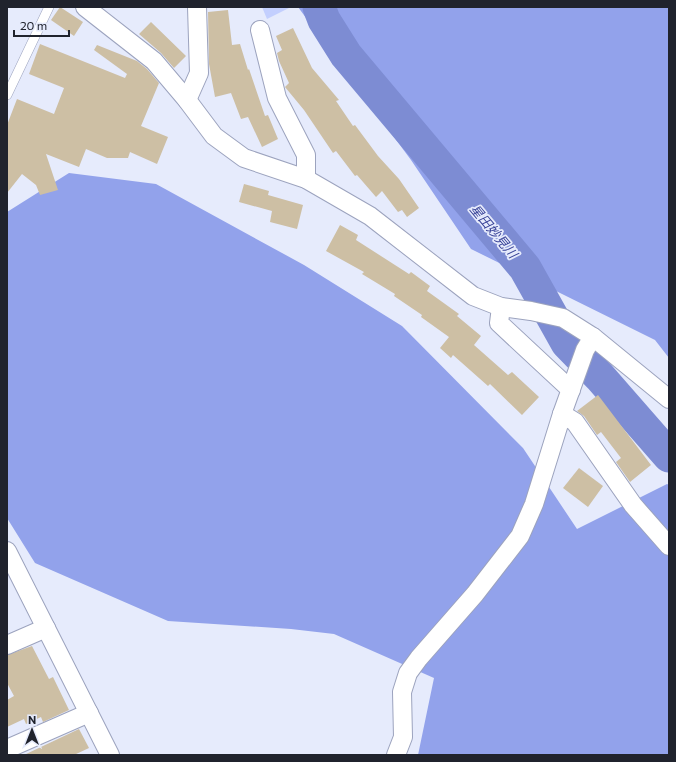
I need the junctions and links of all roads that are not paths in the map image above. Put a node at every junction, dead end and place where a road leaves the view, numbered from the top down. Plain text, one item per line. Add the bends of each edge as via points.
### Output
1 (49, 7) edge
2 (85, 7) edge
3 (197, 7) edge
4 (260, 30) dead end
5 (7, 96) edge
6 (187, 100) junction
7 (306, 179) junction
8 (501, 307) junction
9 (589, 343) junction
10 (573, 382) junction
11 (669, 398) edge
12 (562, 414) junction
13 (669, 546) edge
14 (7, 551) edge
15 (46, 628) junction
16 (7, 645) edge
17 (89, 713) junction
18 (7, 749) edge
19 (110, 755) edge
20 (396, 755) edge

1 - 5 lane
2 - 6 street via 154,61
3 - 6 street via 199,73
4 - 7 street via 277,98 306,154
6 - 7 street via 214,136 244,158
7 - 8 street via 370,216 473,296
8 - 9 street via 563,318
8 - 10 street via 499,323
9 - 10 street
9 - 11 street
10 - 12 street
12 - 13 street via 575,422 633,505
12 - 20 street via 534,504 520,536 476,594 408,673 402,692 403,737
14 - 15 street
15 - 16 street
15 - 17 street
17 - 18 street
17 - 19 street

